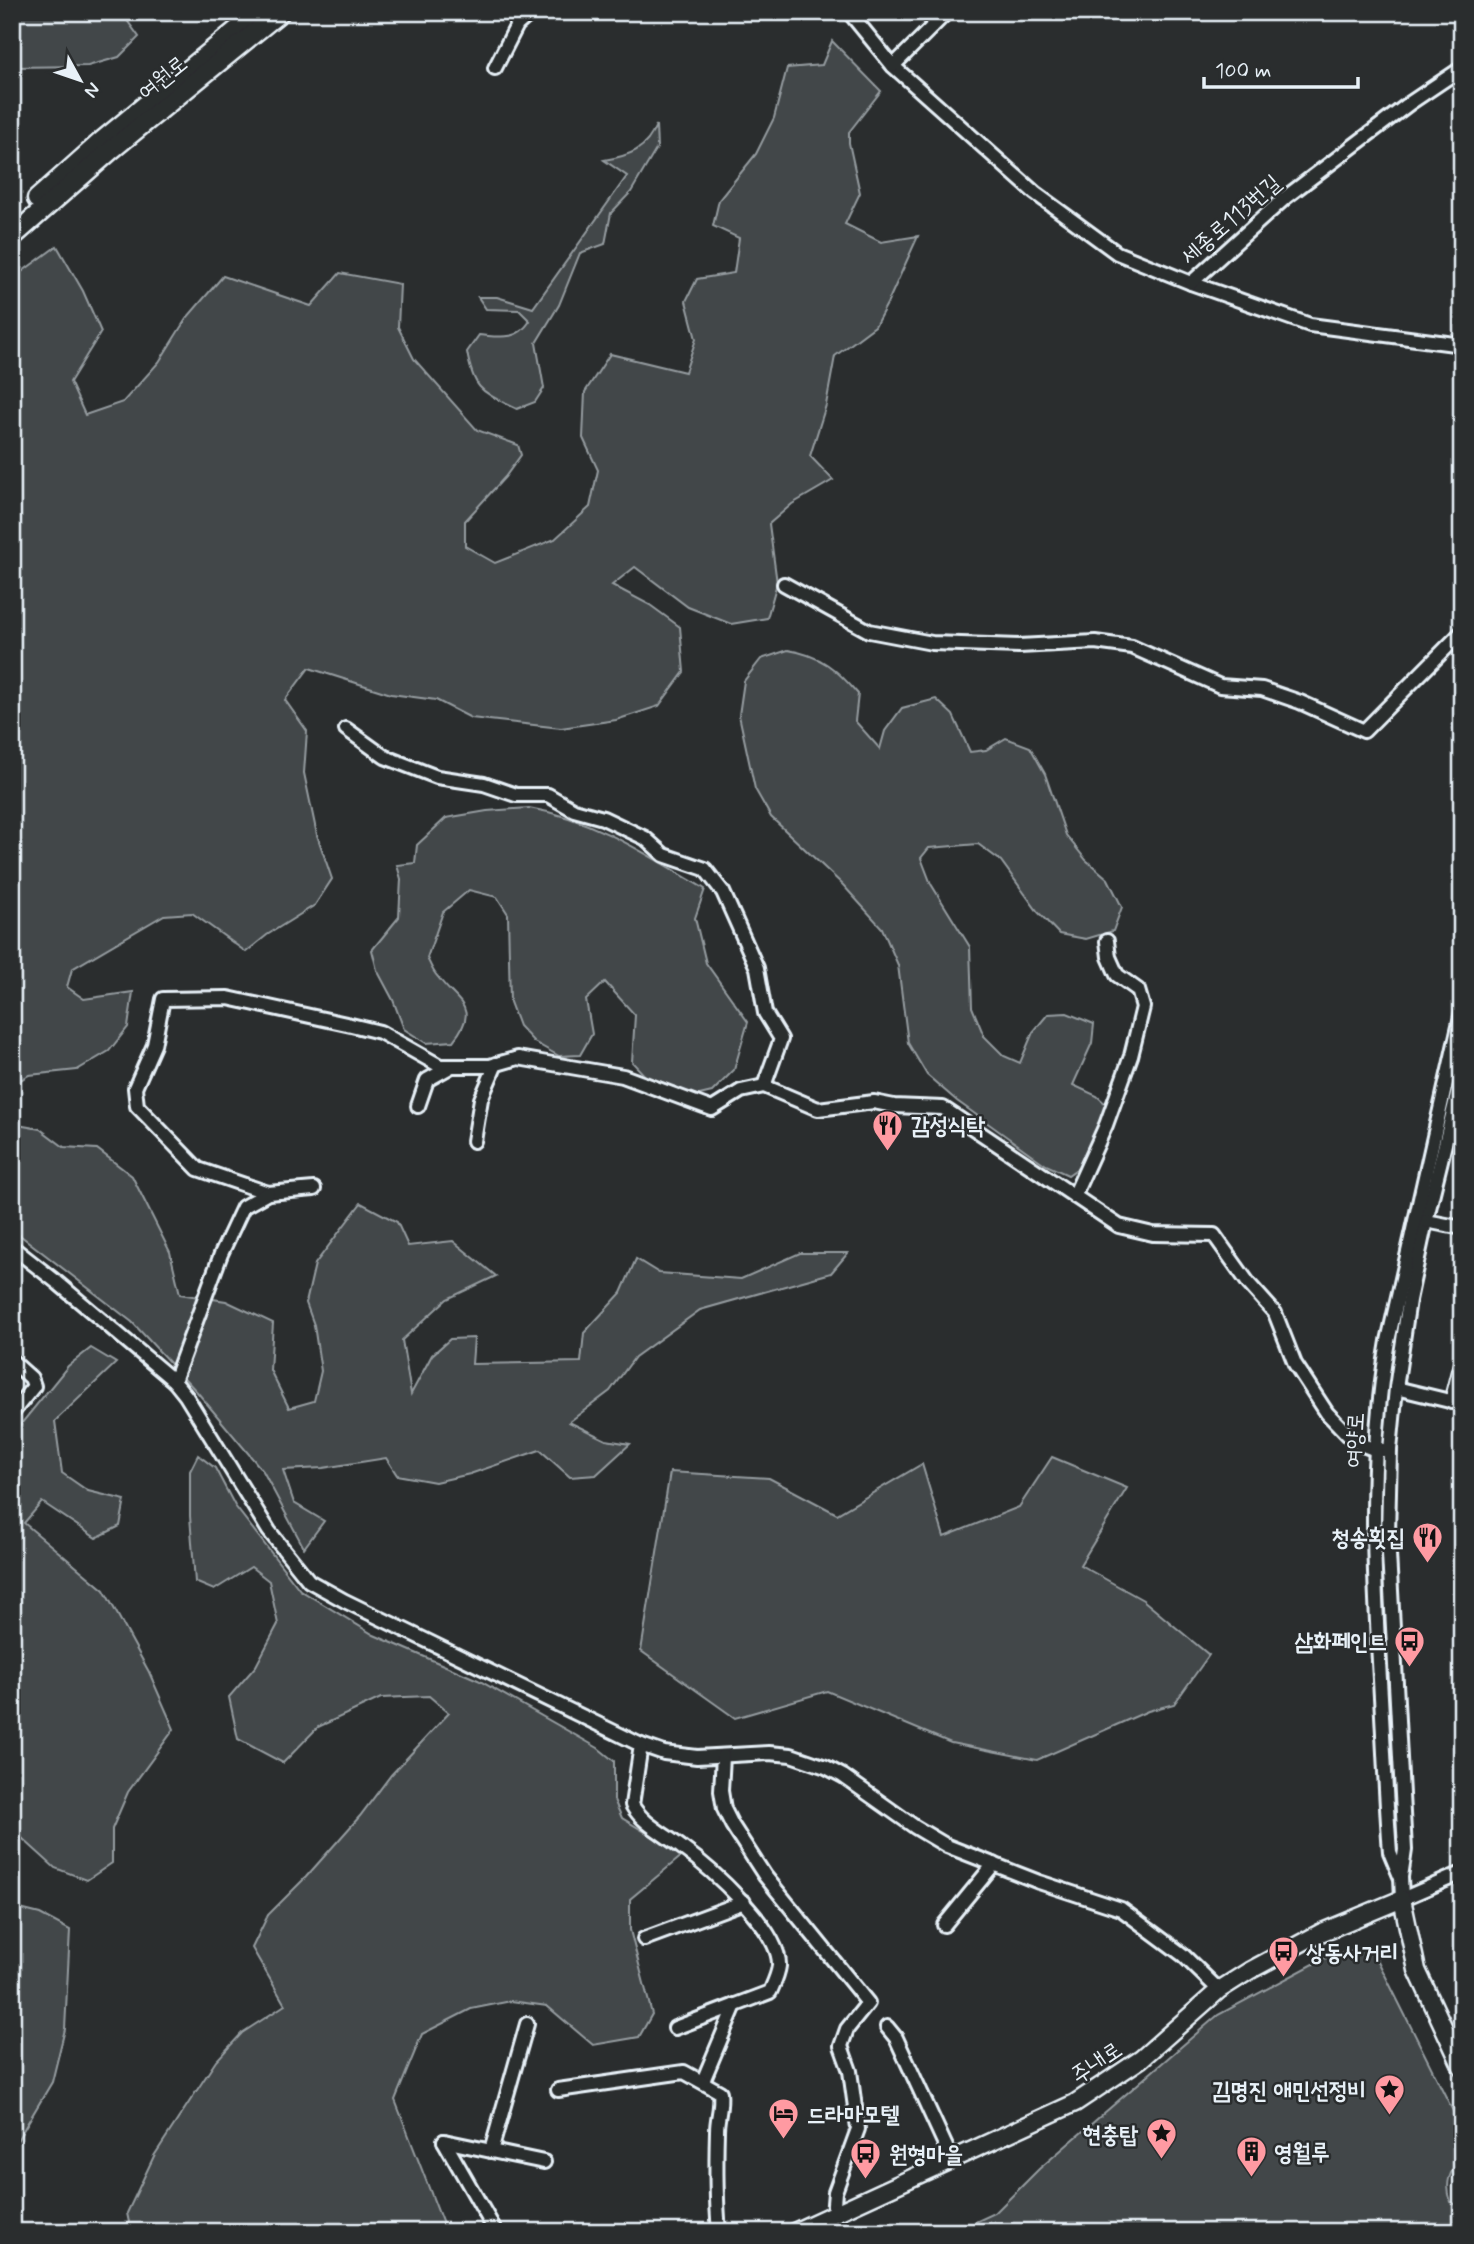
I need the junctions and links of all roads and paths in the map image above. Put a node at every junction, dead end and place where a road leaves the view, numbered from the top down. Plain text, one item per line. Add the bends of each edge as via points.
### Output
1 (259, 12) edge
2 (281, 12) edge
3 (533, 12) edge
4 (849, 12) edge
5 (947, 12) edge
6 (893, 66) junction
7 (495, 68) dead end
8 (1462, 68) edge
9 (12, 221) edge
10 (12, 237) edge
11 (1191, 283) junction
12 (1462, 345) edge
13 (784, 584) dead end
14 (1462, 632) edge
15 (346, 729) dead end
16 (1107, 941) dead end
17 (1461, 1020) edge
18 (496, 1064) junction
19 (453, 1066) junction
20 (1462, 1075) edge
21 (764, 1086) junction
22 (418, 1106) dead end
23 (474, 1141) dead end
24 (314, 1189) dead end
25 (268, 1193) junction
26 (1074, 1196) junction
27 (1426, 1221) junction
28 (1462, 1228) edge
29 (12, 1247) edge
30 (1462, 1359) edge
31 (12, 1361) edge
32 (174, 1381) junction
33 (1396, 1388) junction
34 (1456, 1403) edge
35 (12, 1413) edge
36 (1376, 1450) junction
37 (1390, 1450) junction
38 (641, 1745) junction
39 (723, 1756) junction
40 (994, 1864) junction
41 (1462, 1873) edge
42 (1401, 1877) junction
43 (1402, 1899) junction
44 (744, 1902) junction
45 (944, 1925) dead end
46 (644, 1939) dead end
47 (1219, 1990) junction
48 (735, 2005) junction
49 (527, 2024) dead end
50 (887, 2026) dead end
51 (675, 2028) dead end
52 (1462, 2067) edge
53 (703, 2081) junction
54 (558, 2090) dead end
55 (491, 2151) junction
56 (952, 2160) junction
57 (544, 2162) dead end
58 (833, 2216) junction
59 (496, 2232) edge
60 (719, 2232) edge
61 (794, 2232) edge

1 - 9 highway, 여원로
2 - 10 highway, 여원로
3 - 7 street via 517,25
4 - 6 street, 세종로113번길
5 - 6 street
6 - 11 street, 세종로113번길 via 1035,193 1097,239 1117,253
8 - 11 street, 세종로113번길 via 1286,197
11 - 12 street via 1310,325
13 - 14 street via 869,631 932,643 1019,646 1094,642 1132,647 1220,686 1262,689 1364,731
15 - 21 street via 385,757 437,777 484,784 516,795 548,795 645,838 664,855 705,869 723,892 757,968 765,1013 781,1039
16 - 26 street via 1117,975 1138,990 1143,1007 1107,1125
17 - 36 street, 여양로 via 1388,1341
18 - 19 street
18 - 21 street via 518,1058 623,1076 712,1109 741,1091
18 - 23 street via 481,1099
19 - 22 street via 427,1080
19 - 25 street via 440,1066 380,1032 351,1025 229,998 163,999 154,1045 135,1088 137,1106 198,1169
20 - 27 street, 여양로
21 - 26 street via 817,1109 874,1102 943,1108
24 - 25 street
25 - 32 street via 243,1207
26 - 36 street via 1119,1226 1153,1234 1214,1235 1275,1313 1295,1364 1327,1413 1355,1442
27 - 28 street
27 - 33 street, 여양로
29 - 32 street
30 - 34 street
31 - 35 street via 34,1386
32 - 38 street via 269,1531 309,1581
33 - 34 street
33 - 37 street, 여양로
36 - 37 street
36 - 42 street, 여양로 via 1375,1605 1390,1852
37 - 42 street, 여양로 via 1388,1535 1405,1850
38 - 39 street via 697,1758
38 - 44 street via 632,1805 638,1816
39 - 40 street via 769,1753 806,1759 843,1776 947,1846
39 - 58 street via 721,1791 732,1825 765,1876 868,2003 847,2029 841,2046 850,2071 858,2129 835,2192
40 - 45 street
40 - 47 street via 1121,1909 1183,1955
41 - 43 street
42 - 43 street, 여양로
43 - 47 main road, 주내로 via 1320,1933
43 - 52 main road, 여양로 via 1417,1970
44 - 46 street
44 - 48 street via 772,1941 779,1966 770,1992
47 - 56 main road, 주내로 via 1141,2060 1105,2085
48 - 51 street
48 - 53 street
49 - 55 street
50 - 56 street
53 - 54 street via 684,2072
53 - 60 street via 720,2092 722,2107 717,2124 715,2189
55 - 57 street
55 - 59 street via 444,2141
56 - 58 main road, 주내로
58 - 61 main road, 주내로

